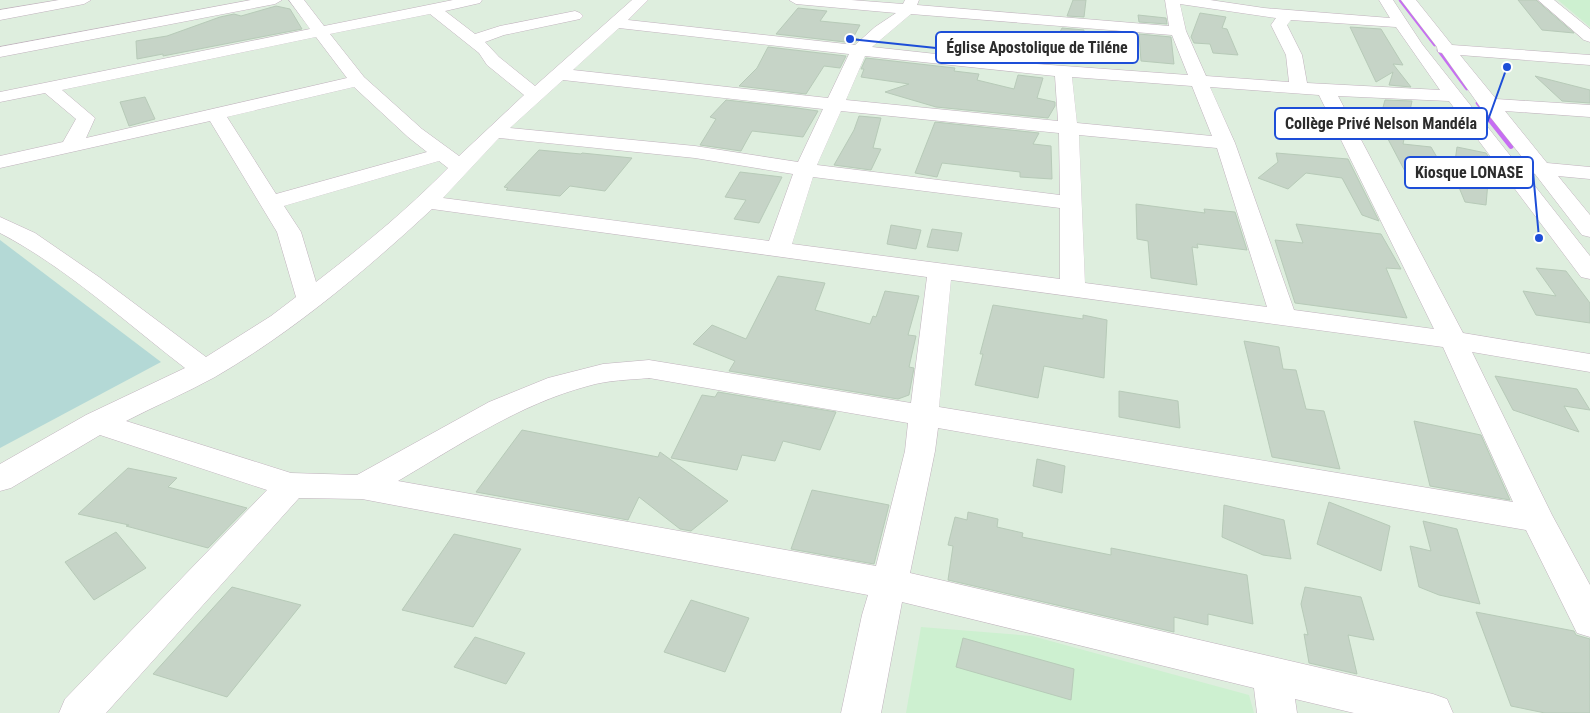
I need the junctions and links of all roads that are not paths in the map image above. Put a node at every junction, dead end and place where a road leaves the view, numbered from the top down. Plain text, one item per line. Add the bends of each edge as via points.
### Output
1 (84, 0) edge
2 (276, 0) edge
3 (296, 0) edge
4 (475, 0) edge
5 (641, 0) edge
6 (796, 0) edge
7 (1172, 0) edge
8 (1182, 0) edge
9 (1386, 0) edge
10 (1408, 0) edge
11 (1545, 0) edge
12 (1026, 3) dead end
13 (911, 4) edge
14 (563, 5) dead end
15 (211, 6) edge
16 (1284, 8) edge
17 (433, 9) junction
18 (0, 15) edge
19 (575, 16) junction
20 (1014, 17) junction
21 (1399, 23) junction
22 (607, 30) junction
23 (1178, 31) junction
24 (319, 32) junction
25 (1590, 37) edge
26 (474, 40) junction
27 (860, 49) junction
28 (1444, 49) junction
29 (0, 52) edge
30 (1590, 60) edge
31 (1064, 71) junction
32 (559, 74) junction
33 (358, 81) junction
34 (1200, 81) junction
35 (48, 87) junction
36 (1299, 88) junction
37 (1326, 90) junction
38 (535, 95) junction
39 (1452, 96) junction
40 (0, 97) edge
41 (836, 104) junction
42 (1488, 104) junction
43 (1590, 111) edge
44 (216, 115) junction
45 (1068, 127) junction
46 (494, 132) junction
47 (1225, 143) junction
48 (71, 147) junction
49 (450, 160) junction
50 (0, 162) edge
51 (1506, 165) junction
52 (1539, 167) junction
53 (805, 169) junction
54 (1590, 173) edge
55 (272, 202) junction
56 (427, 202) junction
57 (1072, 203) junction
58 (0, 224) edge
59 (1590, 230) edge
60 (778, 249) junction
61 (940, 270) junction
62 (1590, 272) edge
63 (1073, 289) junction
64 (309, 300) junction
65 (1283, 316) junction
66 (1453, 340) junction
67 (1590, 363) edge
68 (204, 370) junction
69 (924, 417) junction
70 (97, 424) junction
71 (0, 479) edge
72 (291, 485) junction
73 (362, 487) junction
74 (1537, 519) junction
75 (890, 584) junction
76 (1587, 610) edge
77 (1272, 676) junction
78 (79, 713) edge
79 (861, 713) edge
80 (1277, 713) edge
81 (1433, 713) edge

1 - 18 street
2 - 15 street
3 - 24 street
4 - 17 street
5 - 22 street
6 - 13 street
7 - 23 street
8 - 16 street
9 - 21 street
10 - 28 street
11 - 25 street
12 - 20 street
13 - 20 street
13 - 27 street
14 - 19 street
15 - 29 street
16 - 21 street via 1360,21
16 - 36 street via 1279,25 1294,55
17 - 24 street
17 - 26 street
19 - 22 street
19 - 26 street via 500,31
20 - 23 street
21 - 39 street
22 - 27 street
22 - 32 street
23 - 34 street
24 - 33 street
24 - 35 street
26 - 38 street via 493,61
27 - 31 street
27 - 41 street
28 - 30 street
28 - 42 street
31 - 34 street
31 - 45 street via 1062,86
32 - 38 street
32 - 41 street
33 - 44 street
33 - 49 street
34 - 36 street
34 - 47 street
35 - 40 street
35 - 48 street via 86,118
36 - 37 street
37 - 39 street
37 - 66 street
38 - 46 street
39 - 51 street
41 - 45 street
41 - 53 street
42 - 43 street
42 - 52 street
44 - 48 street
44 - 55 street via 239,156
45 - 47 street
45 - 57 street
46 - 49 street
46 - 53 street via 695,152
47 - 65 street
48 - 50 street
49 - 55 street
49 - 56 street
51 - 52 street
51 - 62 street
52 - 54 street
52 - 59 street
53 - 57 street
53 - 60 street
55 - 64 street via 289,232
56 - 60 street
56 - 64 street via 384,241
57 - 63 street
58 - 68 street via 27,238 90,282
60 - 61 street
61 - 63 street
61 - 69 street
63 - 65 street
64 - 68 street
65 - 66 street
66 - 67 street
66 - 74 street
68 - 70 street
69 - 73 street via 649,369 589,376 538,393 471,425
69 - 74 street
69 - 75 street via 920,451
70 - 71 street
70 - 72 street
72 - 73 street
72 - 78 street
73 - 75 street
74 - 76 street
75 - 77 street
75 - 79 street via 880,615
77 - 80 street
77 - 81 street

